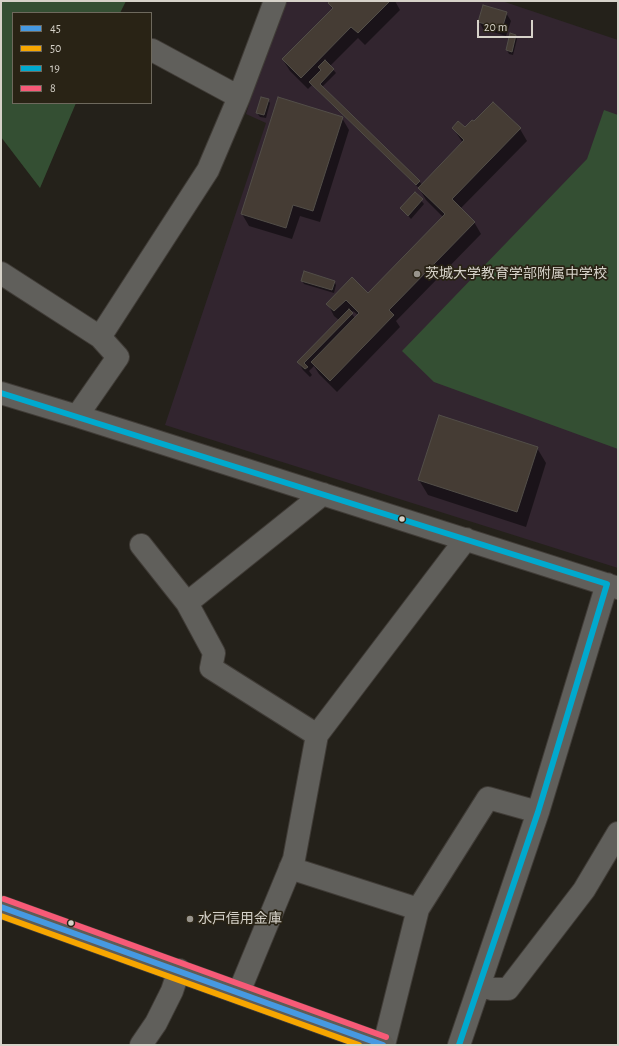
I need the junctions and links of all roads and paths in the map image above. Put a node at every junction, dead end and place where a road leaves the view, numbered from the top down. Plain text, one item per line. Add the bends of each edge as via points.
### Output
1 (275, 1) edge
2 (152, 50) edge
3 (239, 98) junction
4 (1, 274) edge
5 (100, 337) junction
6 (1, 393) edge
7 (77, 416) junction
8 (323, 494) junction
9 (466, 539) junction
10 (141, 545) dead end
11 (613, 586) edge
12 (187, 603) junction
13 (317, 735) junction
14 (538, 812) junction
15 (618, 833) edge
16 (290, 868) junction
17 (1, 907) edge
18 (418, 909) junction
19 (179, 970) junction
20 (480, 985) junction
21 (239, 992) junction
22 (141, 1045) edge
23 (383, 1045) edge
24 (459, 1045) edge

1 - 3 street
2 - 3 street
3 - 5 street via 208,170
4 - 5 street
5 - 7 street via 118,356
6 - 7 street
7 - 8 street
8 - 9 street
8 - 12 street
9 - 11 street
9 - 13 street
10 - 12 street
11 - 14 street
12 - 13 street via 214,653 211,668
13 - 16 street via 294,859
14 - 18 street via 488,798
14 - 20 street
15 - 20 street via 584,890 508,989 492,989
16 - 18 street
16 - 21 street
17 - 19 highway
18 - 23 street
19 - 21 highway
19 - 22 street via 156,1023
20 - 24 street
21 - 23 highway

